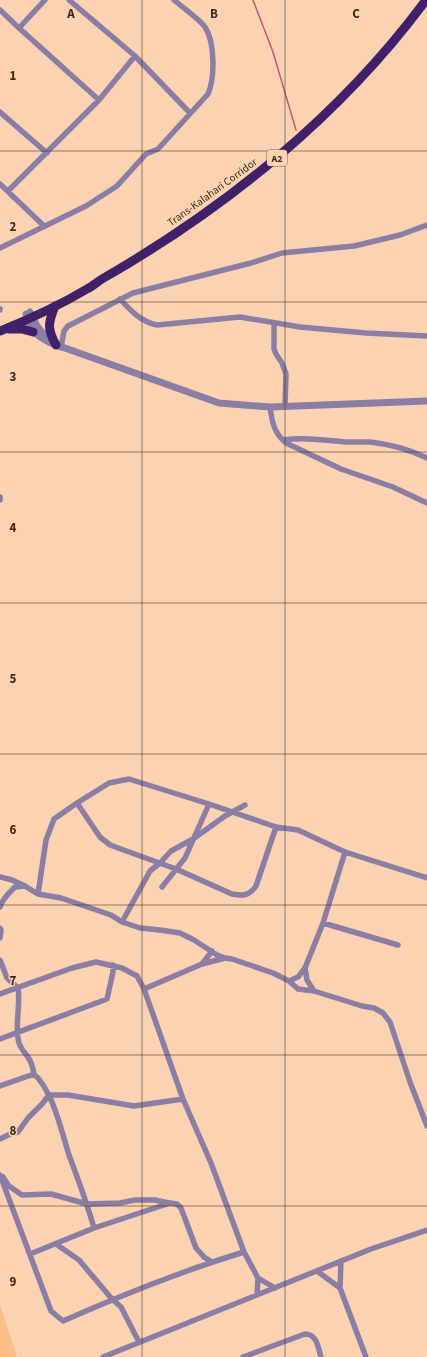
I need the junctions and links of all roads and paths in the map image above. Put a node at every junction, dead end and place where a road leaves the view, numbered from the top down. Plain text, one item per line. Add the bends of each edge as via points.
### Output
1 (45, 0) edge
2 (69, 0) edge
3 (174, 0) edge
4 (426, 0) edge
5 (0, 10) edge
6 (19, 28) junction
7 (135, 56) junction
8 (99, 100) junction
9 (0, 112) edge
10 (190, 114) junction
11 (47, 153) junction
12 (0, 184) edge
13 (8, 191) junction
14 (427, 225) edge
15 (44, 226) junction
16 (0, 248) edge
17 (98, 281) junction
18 (120, 299) junction
19 (55, 306) junction
20 (29, 315) junction
21 (274, 323) junction
22 (2, 328) edge
23 (33, 332) junction
24 (427, 336) edge
25 (56, 345) junction
26 (427, 401) edge
27 (285, 406) junction
28 (270, 407) junction
29 (283, 440) junction
30 (427, 458) edge
31 (427, 503) edge
32 (77, 803) junction
33 (209, 804) junction
34 (245, 805) dead end
35 (233, 812) junction
36 (276, 827) junction
37 (193, 839) junction
38 (345, 852) junction
39 (160, 864) junction
40 (176, 869) junction
41 (0, 877) edge
42 (427, 878) edge
43 (12, 880) junction
44 (15, 886) junction
45 (25, 886) junction
46 (162, 887) dead end
47 (38, 894) junction
48 (0, 907) edge
49 (122, 922) junction
50 (323, 923) junction
51 (0, 928) edge
52 (0, 938) edge
53 (398, 945) dead end
54 (212, 951) junction
55 (225, 958) junction
56 (0, 960) edge
57 (202, 964) junction
58 (113, 965) junction
59 (305, 968) junction
60 (289, 981) junction
61 (18, 988) junction
62 (144, 989) junction
63 (314, 991) junction
64 (0, 994) edge
65 (18, 1032) junction
66 (0, 1039) edge
67 (34, 1074) junction
68 (0, 1086) edge
69 (49, 1095) junction
70 (183, 1099) junction
71 (427, 1126) edge
72 (0, 1139) edge
73 (0, 1173) edge
74 (170, 1203) junction
75 (87, 1204) junction
76 (94, 1228) junction
77 (427, 1230) edge
78 (56, 1244) junction
79 (244, 1252) junction
80 (30, 1254) junction
81 (341, 1261) junction
82 (212, 1262) junction
83 (317, 1271) junction
84 (258, 1278) junction
85 (274, 1288) junction
86 (340, 1288) junction
87 (257, 1295) junction
88 (112, 1299) junction
89 (139, 1342) junction
90 (103, 1357) edge
91 (243, 1357) edge
92 (321, 1357) edge
93 (366, 1357) edge

1 - 6 street
2 - 7 street
3 - 10 street via 201,22 212,52 211,86 208,94
4 - 17 highway, Trans-Kalahari Corridor / A2 via 414,17 327,113 275,160 195,221
5 - 6 street
6 - 8 street
7 - 8 street
7 - 10 street
8 - 11 street
9 - 11 street
10 - 15 street via 158,149 146,154 117,186 86,206
11 - 13 street
12 - 13 street
13 - 15 street
14 - 18 street via 400,235 354,246 282,253 252,264 133,293
15 - 16 street
17 - 19 highway, Trans-Kalahari Corridor / A2
17 - 20 highway, Trans-Kalahari Corridor / A2 via 62,296
18 - 21 street via 150,324 240,317
18 - 25 street via 68,326
19 - 20 highway, Trans-Kalahari Corridor / A2
19 - 25 highway via 49,325
20 - 22 highway, Trans-Kalahari Corridor / A2
20 - 23 street
20 - 25 street via 44,336
21 - 24 street via 366,333
21 - 27 street via 274,349 286,374
22 - 23 highway
23 - 25 street
25 - 28 street via 219,403
26 - 27 street
27 - 28 street
28 - 29 street via 274,428
29 - 30 street via 311,438 371,442
29 - 31 street via 341,469 393,487
32 - 33 street via 109,783 129,779
32 - 39 street via 104,842
32 - 47 street via 54,819 46,840
33 - 35 street
33 - 37 street
34 - 35 street
35 - 36 street
35 - 37 street
36 - 38 street via 298,830
36 - 40 street via 256,886 245,896 232,894
37 - 39 street via 171,851
37 - 40 street via 186,858
38 - 42 street
38 - 50 street
39 - 40 street
39 - 49 street via 150,871
40 - 46 street
41 - 43 street
43 - 44 street
43 - 45 street
44 - 45 street
44 - 48 street
45 - 47 street
47 - 49 street via 61,898 111,915
49 - 54 street via 140,928 180,933
50 - 53 street
50 - 59 street
51 - 52 street
54 - 55 street
54 - 57 street
55 - 57 street
55 - 60 street via 273,973
56 - 61 street via 7,978
57 - 62 street
58 - 61 street via 96,962
58 - 62 street via 137,976
58 - 65 street via 114,972 107,999
59 - 60 street via 298,977
59 - 63 street via 307,980
60 - 63 street via 298,989
61 - 64 street
61 - 65 street
62 - 70 street
63 - 71 street via 383,1012 390,1022
65 - 66 street
65 - 67 street via 19,1043 30,1060
67 - 68 street
67 - 69 street
69 - 70 street via 68,1095 134,1106
69 - 72 street via 18,1132
69 - 75 street
70 - 79 street via 211,1163
73 - 75 street via 9,1186 22,1195 51,1194
73 - 80 street
74 - 75 street via 135,1200
74 - 76 street
74 - 82 street via 181,1208 196,1248
75 - 76 street
76 - 78 street
77 - 81 street
78 - 80 street
78 - 88 street via 79,1260
79 - 82 street
79 - 84 street
80 - 88 street via 51,1311 63,1321
81 - 83 street
81 - 86 street
82 - 88 street
83 - 85 street
83 - 86 street
84 - 85 street
84 - 87 street
85 - 87 street
86 - 93 street
87 - 89 street
88 - 89 street via 121,1307
89 - 90 street
91 - 92 street via 305,1334 315,1338

